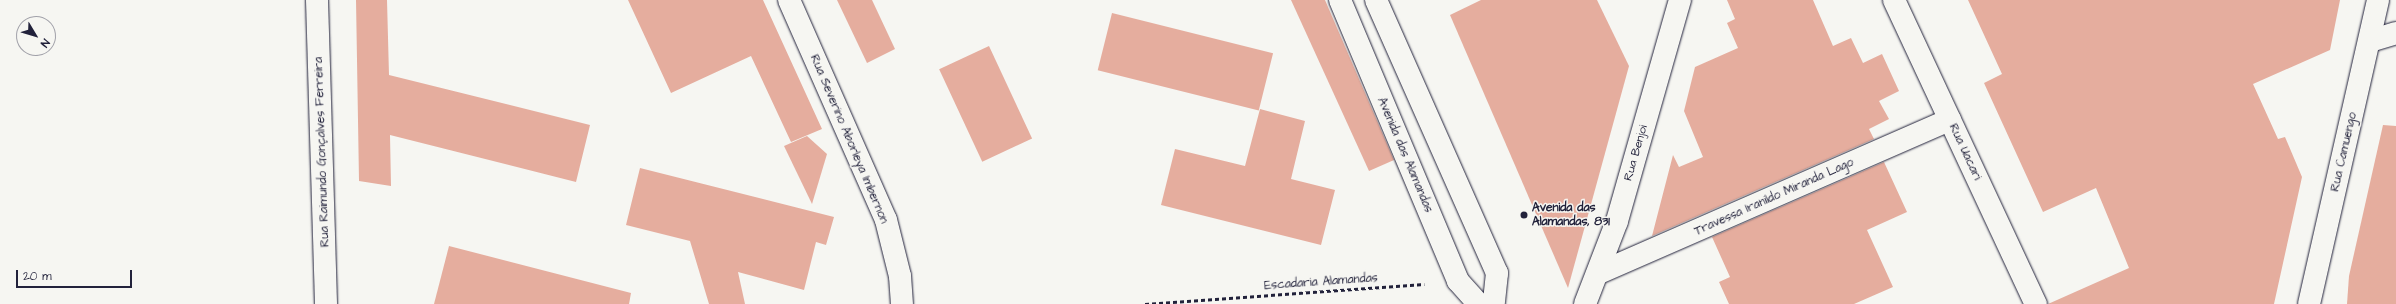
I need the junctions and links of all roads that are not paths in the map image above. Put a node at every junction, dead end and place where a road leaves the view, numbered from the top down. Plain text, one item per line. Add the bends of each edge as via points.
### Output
1 (317, 0) edge
2 (789, 0) edge
3 (1340, 0) edge
4 (1376, 0) edge
5 (1680, 0) edge
6 (1894, 0) edge
7 (2378, 0) edge
8 (2396, 33) edge
9 (2370, 41) junction
10 (1950, 120) junction
11 (1599, 274) junction
12 (326, 304) edge
13 (902, 304) edge
14 (1479, 304) edge
15 (1494, 304) edge
16 (1585, 304) edge
17 (2036, 304) edge
18 (2309, 304) edge

1 - 12 street, Rua Raimundo Gonçalves Ferreira
2 - 13 street, Rua Severino Aborleya Imbernon via 886,220 900,276
3 - 14 street, Avenida das Alamandas via 1458,281
4 - 15 street via 1497,273
5 - 11 street, Rua Benjoi
6 - 10 street, Rua Uacari
7 - 9 street, Rua Camuengo
8 - 9 street
9 - 18 street, Rua Camuengo
10 - 11 street, Travessa Iranildo Miranda Lago
10 - 17 street, Rua Uacari
11 - 16 street, Rua Benjoi

